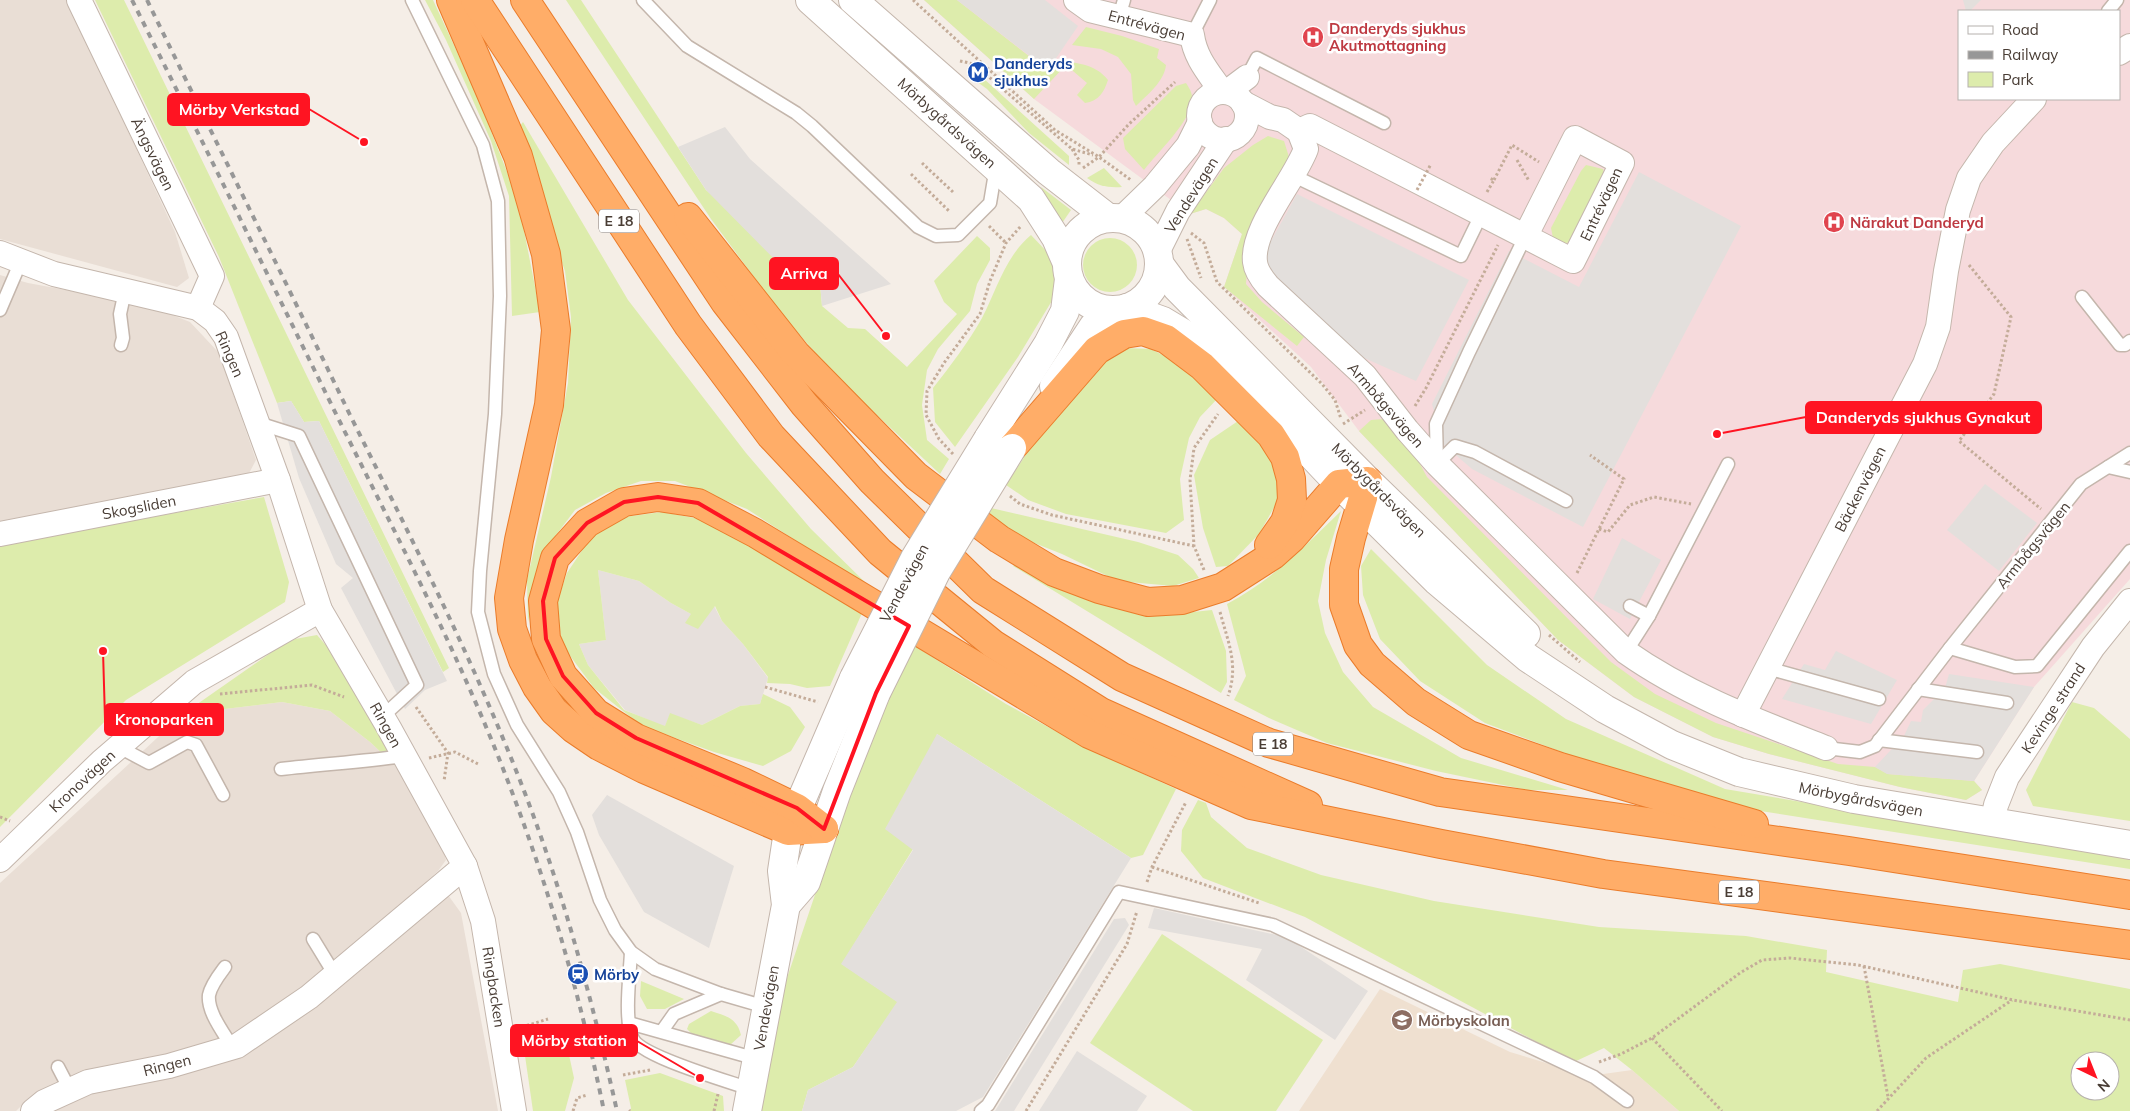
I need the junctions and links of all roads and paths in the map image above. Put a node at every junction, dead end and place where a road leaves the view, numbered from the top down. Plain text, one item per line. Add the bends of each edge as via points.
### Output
1 (79, 0) edge
2 (412, 0) edge
3 (451, 0) edge
4 (475, 0) edge
5 (525, 0) edge
6 (644, 0) edge
7 (810, 0) edge
8 (853, 0) edge
9 (913, 0) edge
10 (1076, 0) edge
11 (1210, 0) edge
12 (2117, 0) edge
13 (1121, 9) edge
14 (2109, 10) edge
15 (1192, 35) junction
16 (952, 59) dead end
17 (1248, 77) joint
18 (1175, 82) dead end
19 (2033, 100) edge
20 (1223, 102) junction
21 (1270, 117) junction
22 (1384, 123) dead end
23 (1300, 131) junction
24 (1234, 135) junction
25 (1512, 145) dead end
26 (1072, 149) junction
27 (1099, 157) junction
28 (1517, 160) dead end
29 (922, 163) dead end
30 (1432, 164) dead end
31 (996, 167) junction
32 (911, 174) dead end
33 (1294, 176) junction
34 (1131, 180) dead end
35 (1494, 180) dead end
36 (646, 183) junction
37 (1526, 189) dead end
38 (1417, 190) dead end
39 (953, 192) dead end
40 (949, 211) dead end
41 (1481, 215) junction
42 (1114, 218) junction
43 (987, 224) dead end
44 (1190, 232) dead end
45 (1516, 232) junction
46 (1006, 243) dead end
47 (10, 257) edge
48 (1159, 258) junction
49 (1954, 264) junction
50 (1068, 270) junction
51 (125, 291) junction
52 (2082, 297) dead end
53 (198, 308) junction
54 (1120, 309) junction
55 (0, 310) edge
56 (2130, 341) edge
57 (121, 345) dead end
58 (1368, 409) dead end
59 (1218, 412) dead end
60 (258, 424) junction
61 (1403, 425) junction
62 (1000, 444) junction
63 (2130, 453) edge
64 (1590, 455) dead end
65 (1437, 464) junction
66 (1728, 464) dead end
67 (2108, 468) junction
68 (2130, 472) edge
69 (278, 480) junction
70 (1339, 484) junction
71 (1364, 493) junction
72 (1566, 501) dead end
73 (1705, 508) junction
74 (2053, 520) junction
75 (1599, 529) junction
76 (0, 534) edge
77 (2130, 551) edge
78 (1250, 570) junction
79 (1206, 575) dead end
80 (1567, 594) junction
81 (2130, 601) edge
82 (1630, 606) dead end
83 (1219, 609) dead end
84 (320, 610) junction
85 (1649, 616) junction
86 (1950, 648) junction
87 (1626, 652) junction
88 (1767, 668) junction
89 (765, 687) dead end
90 (1918, 689) junction
91 (219, 694) dead end
92 (407, 694) junction
93 (1228, 696) dead end
94 (350, 699) dead end
95 (1879, 700) dead end
96 (2006, 704) dead end
97 (840, 709) junction
98 (1742, 715) junction
99 (382, 717) junction
100 (1879, 740) junction
101 (119, 747) junction
102 (1826, 748) joint
103 (1977, 752) dead end
104 (448, 753) junction
105 (413, 758) junction
106 (478, 764) dead end
107 (281, 768) dead end
108 (444, 782) dead end
109 (223, 795) dead end
110 (1189, 795) dead end
111 (793, 819) junction
112 (1992, 823) junction
113 (1350, 824) junction
114 (824, 829) junction
115 (2130, 845) edge
116 (1850, 851) junction
117 (0, 860) edge
118 (465, 866) junction
119 (1152, 867) junction
120 (2130, 895) edge
121 (1141, 897) junction
122 (1261, 904) dead end
123 (786, 905) junction
124 (313, 939) dead end
125 (2130, 945) edge
126 (631, 952) junction
127 (1864, 966) junction
128 (225, 967) dead end
129 (335, 975) junction
130 (721, 994) junction
131 (2013, 1000) junction
132 (766, 1007) junction
133 (548, 1019) dead end
134 (2130, 1020) edge
135 (628, 1023) junction
136 (518, 1028) dead end
137 (662, 1031) junction
138 (1652, 1038) junction
139 (238, 1040) junction
140 (756, 1058) junction
141 (1594, 1063) dead end
142 (58, 1068) dead end
143 (70, 1090) junction
144 (586, 1095) dead end
145 (1888, 1098) junction
146 (749, 1100) edge
147 (1627, 1101) dead end
148 (33, 1111) edge
149 (514, 1111) edge
150 (573, 1111) edge
151 (981, 1111) edge
152 (1026, 1111) edge
153 (1722, 1111) edge
154 (1877, 1111) edge

1 - 53 street, Ängsvägen via 212,276
2 - 126 lane via 483,145 498,201 500,296 495,414 478,612 494,674 517,725 559,792 577,832 600,900
3 - 111 highway via 518,156 546,254 556,330 550,405 509,598 512,629 522,660 554,711 599,746 644,769
4 - 113 highway, E 18 via 688,325 771,436 880,552 993,644 1101,712
5 - 36 highway, E 18
6 - 31 lane via 687,46 796,113 918,227 936,236 958,235 990,203
7 - 31 street, Mörbygårdsvägen
8 - 42 street, Mörbygårdsvägen via 1049,172
9 - 27 path via 1055,130
10 - 13 street, Entrévägen via 1090,10
11 - 15 lane
12 - 14 lane
13 - 15 street, Entrévägen
15 - 20 street, Entrévägen via 1194,49
16 - 26 path via 974,64
17 - 20 street
17 - 22 lane via 1257,58
18 - 27 path
19 - 49 street, Bäckenvägen via 1993,143 1970,178 1958,210
20 - 21 street
20 - 24 street via 1247,118
20 - 24 street, Entrévägen via 1205,132 1211,137
20 - 42 street, Vendevägen via 1155,186
21 - 23 street via 1283,120
21 - 24 street
23 - 33 street, Armbågsvägen via 1306,149
23 - 41 street, Entrévägen via 1310,126
24 - 48 street, Vendevägen via 1178,211
25 - 35 path
26 - 27 path
26 - 27 path via 1079,160 1078,171
27 - 34 path
28 - 37 path via 1530,182
29 - 39 path
30 - 38 path, bridge
31 - 50 street, Mörbygårdsvägen via 1031,200 1056,238
32 - 40 path
33 - 41 lane via 1461,256
33 - 61 street, Armbågsvägen via 1264,224 1255,250 1255,264 1268,286 1365,376
36 - 78 highway via 688,217 796,354 916,476 999,539 1054,572 1099,589 1148,602 1182,600 1223,586
36 - 116 highway, E 18 via 725,302 804,404 872,482 983,590 1122,677 1269,743 1440,792
41 - 45 street, Entrévägen
42 - 48 street via 1136,223 1150,235
42 - 50 street via 1091,222 1073,239
43 - 46 path
44 - 58 path via 1204,243 1217,282 1322,384 1335,400 1342,424
45 - 45 street, Entrévägen via 1575,138 1622,162 1574,261
45 - 61 path
45 - 65 lane via 1469,352 1436,424
47 - 51 street, Ringen via 54,274
47 - 55 lane
48 - 54 street via 1153,287 1141,300
48 - 71 street, Mörbygårdsvägen via 1177,288
49 - 74 path via 2011,317 1994,394 1959,441
49 - 88 street, Bäckenvägen via 1925,364
50 - 54 street via 1080,296 1096,307
50 - 62 street, Vendevägen via 1065,311
51 - 53 street, Ringen
51 - 57 lane via 120,314
52 - 56 lane via 2120,344
53 - 60 street, Ringen via 215,321 226,337
54 - 62 street, Vendevägen via 1093,327
54 - 70 street, Mörbygårdsvägen via 1163,320 1193,339 1264,405
59 - 79 path via 1194,448 1190,480 1194,546
60 - 69 street, Ringen
60 - 92 lane via 299,436 417,685
61 - 65 street, Armbågsvägen
62 - 78 highway via 1097,350 1124,334 1143,331 1166,339 1202,366 1251,414 1271,435 1285,457 1292,500 1286,522
62 - 97 street, Vendevägen, bridge via 915,558
62 - 114 street, Vendevägen, bridge via 876,693
63 - 67 lane, Armbågsvägen
64 - 75 path via 1624,479
65 - 72 lane via 1455,446 1475,452
65 - 80 street, Armbågsvägen
66 - 73 lane
67 - 68 lane
67 - 74 lane, Armbågsvägen via 2081,484
69 - 76 street, Skogsliden
69 - 84 street, Ringen
70 - 71 street, Mörbygårdsvägen
70 - 78 highway via 1292,538 1273,556
71 - 112 street, Mörbygårdsvägen via 1437,581 1528,658 1605,709 1672,745 1739,772 1854,799
71 - 116 highway via 1344,569 1344,605 1358,644 1372,664 1416,702 1470,735 1560,767
73 - 75 path via 1654,497 1630,505 1608,532
73 - 85 lane
74 - 86 lane, Armbågsvägen
75 - 80 path
77 - 86 lane via 2037,666 2015,668
80 - 87 street, Armbågsvägen
81 - 112 street, Kevinge strand via 2093,647 2007,777
82 - 85 lane
83 - 93 path via 1234,664
84 - 99 street, Ringen
84 - 101 street, Kronovägen via 194,682
85 - 87 lane
86 - 90 lane, Armbågsvägen
87 - 98 street, Armbågsvägen via 1655,672
88 - 95 lane
88 - 98 street, Bäckenvägen
89 - 97 path
90 - 96 lane
90 - 100 lane, Armbågsvägen
91 - 94 path via 312,685
92 - 99 lane
92 - 104 path
97 - 111 street, Vendevägen
98 - 102 street, Armbågsvägen
99 - 105 street, Ringen
100 - 102 lane via 1875,746 1860,752
100 - 103 lane
101 - 109 lane via 149,763 187,742 196,745
101 - 117 street, Kronovägen
104 - 105 path
104 - 106 path via 455,752
104 - 108 path
105 - 107 lane
105 - 118 street, Ringen
110 - 119 path
111 - 113 highway via 743,782 636,738 596,713 563,676 546,639 543,601 555,558 587,523 624,502 658,497 698,503 755,533 1089,734 1251,805
111 - 114 highway
111 - 123 street, Vendevägen via 782,871
112 - 115 street, Mörbygårdsvägen
113 - 125 highway, E 18 via 1603,874
114 - 123 street, Vendevägen via 806,882
116 - 120 highway, E 18
118 - 129 street, Ringen
118 - 149 street, Ringbacken via 483,921
119 - 121 path
119 - 122 path
121 - 147 lane via 1273,925 1594,1077
121 - 151 lane via 1119,892 988,1105
121 - 152 path via 1128,944
123 - 132 street, Vendevägen
124 - 129 lane
126 - 130 lane via 655,969
126 - 135 lane
127 - 131 path
127 - 138 path via 1790,958 1762,960 1740,972
127 - 145 path
128 - 139 lane via 209,996 212,1011
129 - 139 street, Ringen via 309,997
130 - 132 lane
130 - 137 lane via 674,1014
131 - 134 path
131 - 145 path via 1926,1058
132 - 140 street, Vendevägen
133 - 136 path
135 - 137 lane
135 - 146 lane via 632,1038 639,1047
137 - 140 lane
138 - 141 path
138 - 153 path
139 - 143 street, Ringen via 169,1066 88,1082
140 - 146 street, Vendevägen
142 - 143 lane
143 - 148 street, Ringen
144 - 150 path via 577,1098
145 - 154 path

